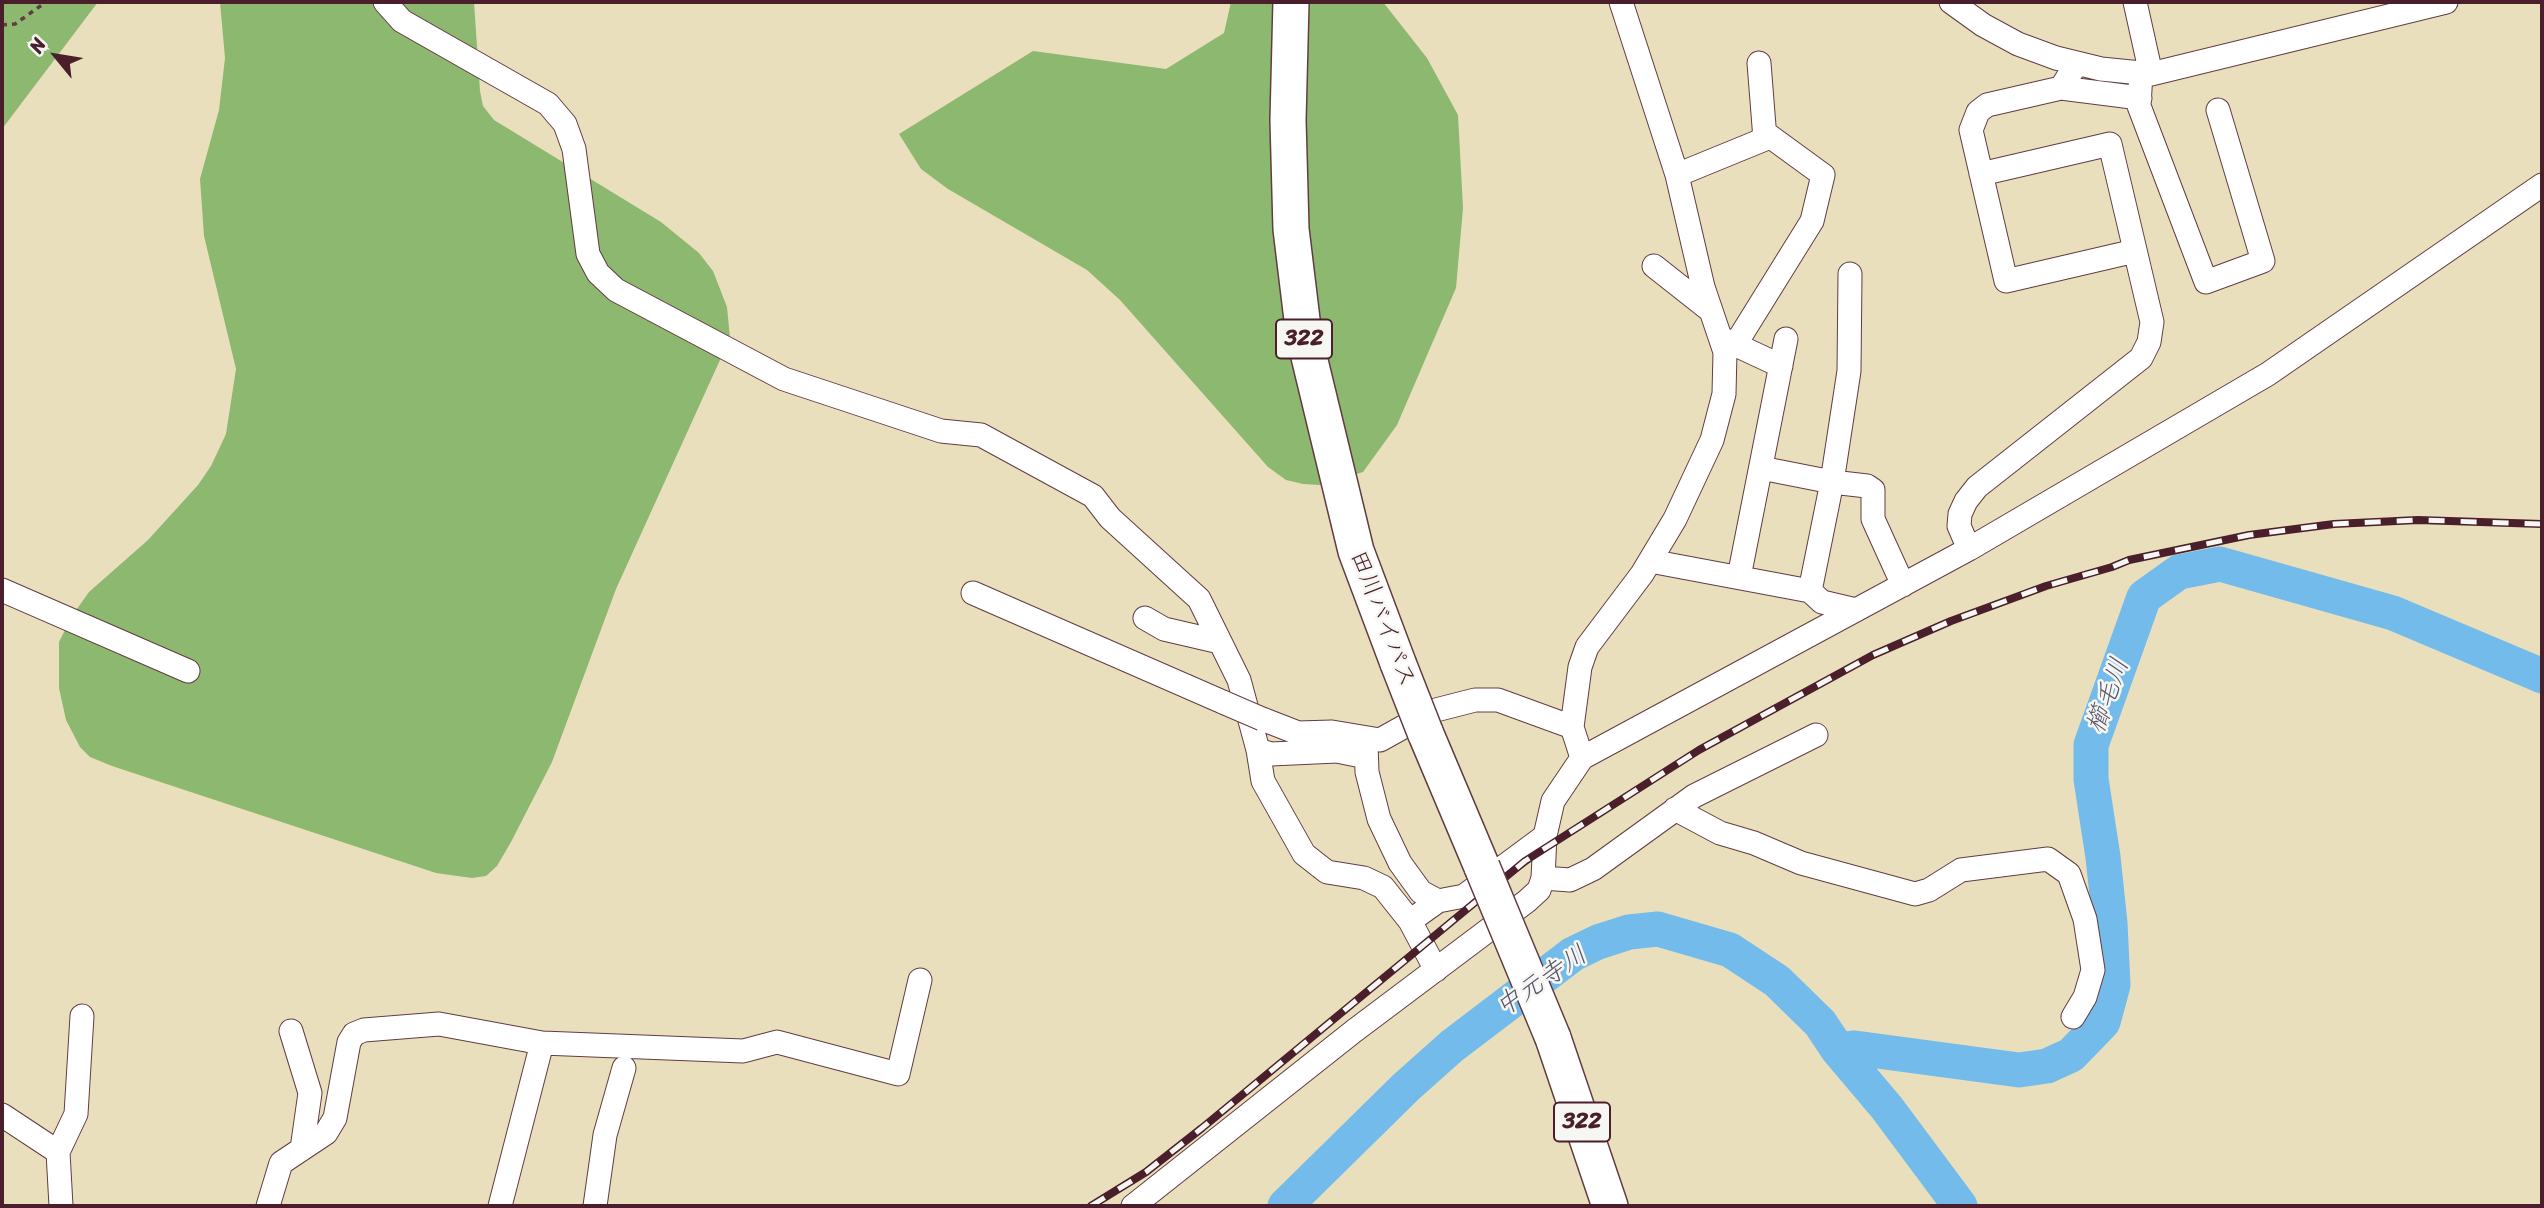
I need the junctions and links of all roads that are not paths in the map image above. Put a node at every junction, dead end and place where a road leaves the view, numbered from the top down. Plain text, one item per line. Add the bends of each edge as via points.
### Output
1 (384, 2) edge
2 (1291, 2) edge
3 (1621, 2) edge
4 (1951, 2) edge
5 (2134, 2) edge
6 (2446, 2) edge
7 (1759, 63) dead end
8 (2077, 63) junction
9 (2146, 74) junction
10 (2062, 88) junction
11 (2140, 99) junction
12 (2218, 110) dead end
13 (1764, 132) junction
14 (1981, 174) junction
15 (1677, 176) junction
16 (2542, 185) edge
17 (2135, 251) junction
18 (1654, 266) dead end
19 (1850, 274) dead end
20 (1711, 311) junction
21 (1786, 339) dead end
22 (1728, 341) junction
23 (1781, 366) junction
24 (1761, 468) junction
25 (1832, 482) junction
26 (1969, 549) junction
27 (1650, 561) junction
28 (1739, 577) junction
29 (1903, 584) junction
30 (2, 590) edge
31 (1810, 590) junction
32 (973, 593) dead end
33 (1856, 610) junction
34 (1145, 618) dead end
35 (1220, 642) junction
36 (188, 671) dead end
37 (1572, 727) junction
38 (1816, 736) dead end
39 (1366, 747) junction
40 (1258, 750) junction
41 (1582, 758) junction
42 (1675, 809) junction
43 (1545, 836) junction
44 (1543, 878) junction
45 (1438, 901) junction
46 (1410, 921) junction
47 (1436, 970) junction
48 (920, 980) dead end
49 (82, 1016) dead end
50 (2073, 1017) dead end
51 (291, 1031) dead end
52 (542, 1043) junction
53 (624, 1068) dead end
54 (2, 1115) edge
55 (302, 1149) junction
56 (58, 1152) junction
57 (61, 1206) edge
58 (268, 1206) edge
59 (500, 1206) edge
60 (595, 1206) edge
61 (1133, 1206) edge
62 (1610, 1206) edge

1 - 35 street via 402,20 548,104 565,124 574,149 588,254 598,273 616,290 784,379 941,431 981,435 1093,496 1110,518 1199,598
2 - 62 highway, 田川バイパス / 322, bridge via 1291,229 1304,336 1356,551 1553,1038
3 - 15 street
4 - 8 street via 2018,44
5 - 9 street
6 - 9 street
7 - 13 street
8 - 9 street
8 - 10 street
9 - 11 street
10 - 11 street
10 - 14 street via 1987,105 1978,112 1971,130
11 - 12 street via 2206,282 2263,261
13 - 15 street via 1765,139
13 - 22 street via 1823,175 1812,221
14 - 17 street via 2110,144
14 - 17 street via 2006,281
15 - 20 street
16 - 26 street via 2268,374
17 - 26 street via 2152,322 2141,358 1965,501 1959,526
18 - 20 street
19 - 25 street via 1849,371
20 - 22 street
21 - 23 street
22 - 23 street
22 - 27 street via 1724,394 1712,440
23 - 24 street
24 - 25 street
24 - 28 street
25 - 29 street via 1867,485 1873,490 1873,519
25 - 31 street
26 - 29 street
27 - 28 street
27 - 37 street via 1587,647
28 - 31 street
29 - 33 street
30 - 36 street
31 - 33 street via 1822,601
32 - 39 street, bridge via 1297,733 1332,732
33 - 41 street
34 - 35 street via 1164,629
35 - 40 street via 1239,680
37 - 39 street via 1498,700 1475,700 1432,710
37 - 41 street
38 - 42 street
39 - 40 street via 1271,754
39 - 45 street via 1379,819 1420,892
40 - 46 street via 1263,781 1304,854 1327,872 1364,878 1383,887
41 - 43 street via 1553,801
42 - 44 street via 1593,869 1570,880
42 - 50 street via 1720,833 1801,863 1915,894 1961,870 2048,859 2069,874 2085,919 2093,970
43 - 44 street
43 - 45 street via 1464,896
44 - 47 street via 1539,890 1527,901
45 - 46 street
46 - 47 street
47 - 61 street
48 - 52 street via 898,1074 777,1042 743,1051
49 - 56 street via 76,1114
51 - 55 street via 310,1093
52 - 55 street via 439,1024 354,1034 335,1118 326,1133
52 - 59 street
53 - 60 street via 605,1135
54 - 56 street
55 - 58 street via 281,1163
56 - 57 street

